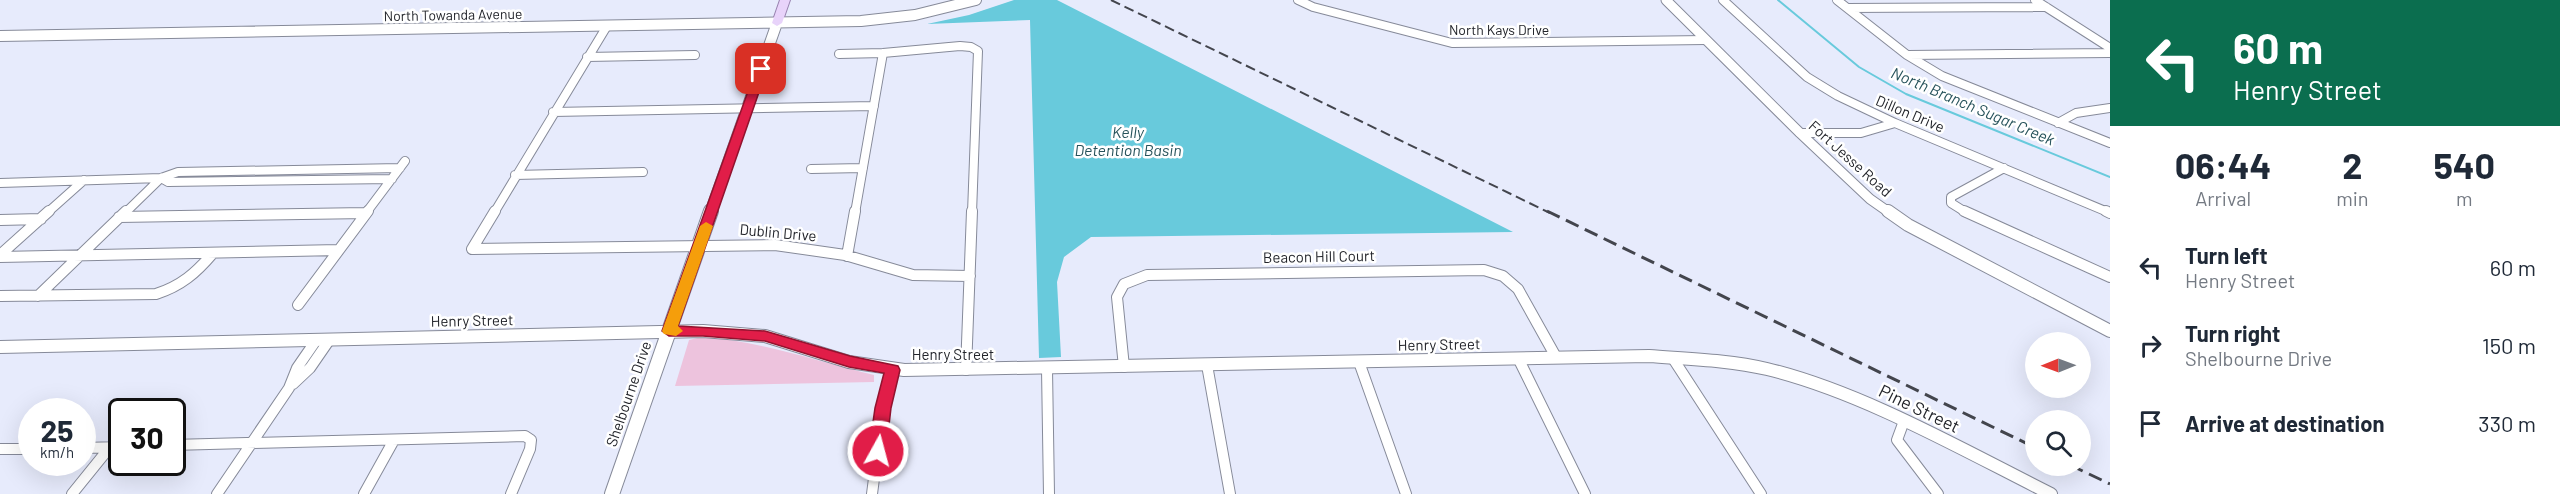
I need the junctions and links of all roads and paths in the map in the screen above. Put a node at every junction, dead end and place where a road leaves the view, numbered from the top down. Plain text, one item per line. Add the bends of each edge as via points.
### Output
1 (785, 0) edge
2 (976, 0) edge
3 (1298, 0) edge
4 (1666, 0) edge
5 (1723, 0) edge
6 (1837, 0) edge
7 (2035, 0) edge
8 (2046, 7) junction
9 (1848, 8) junction
10 (777, 23) junction
11 (607, 26) junction
12 (0, 36) edge
13 (1706, 40) junction
14 (2110, 48) edge
15 (2110, 53) edge
16 (839, 54) dead end
17 (883, 54) junction
18 (1907, 55) junction
19 (695, 56) dead end
20 (587, 57) junction
21 (874, 106) junction
22 (748, 108) junction
23 (2110, 108) edge
24 (553, 112) junction
25 (1895, 123) junction
26 (2058, 123) junction
27 (1800, 133) junction
28 (2110, 143) edge
29 (863, 168) junction
30 (2004, 168) junction
31 (810, 169) dead end
32 (643, 172) dead end
33 (515, 175) junction
34 (161, 178) junction
35 (392, 179) junction
36 (84, 180) junction
37 (0, 183) edge
38 (366, 213) junction
39 (2110, 213) edge
40 (119, 218) junction
41 (41, 219) junction
42 (0, 220) edge
43 (700, 244) junction
44 (339, 250) junction
45 (213, 253) junction
46 (0, 256) edge
47 (80, 256) junction
48 (847, 256) junction
49 (970, 276) junction
50 (2110, 278) edge
51 (0, 296) edge
52 (38, 296) junction
53 (298, 305) dead end
54 (669, 331) junction
55 (2110, 331) edge
56 (317, 339) junction
57 (330, 339) junction
58 (0, 347) edge
59 (1556, 357) junction
60 (1672, 357) junction
61 (1518, 358) junction
62 (1359, 362) junction
63 (1207, 365) junction
64 (1124, 367) junction
65 (1047, 369) junction
66 (1767, 369) joint
67 (892, 370) junction
68 (966, 370) junction
69 (289, 388) junction
70 (1904, 421) junction
71 (394, 440) junction
72 (251, 443) junction
73 (186, 445) edge
74 (0, 449) edge
75 (18, 449) edge
76 (108, 456) edge
77 (72, 494) edge
78 (217, 494) edge
79 (364, 494) edge
80 (511, 494) edge
81 (612, 494) edge
82 (872, 494) edge
83 (1049, 494) edge
84 (1230, 494) edge
85 (1406, 494) edge
86 (1585, 494) edge
87 (1761, 494) edge
88 (1938, 494) edge
89 (2051, 494) edge

1 - 10 main road, Shelbourne Drive
2 - 10 main road, North Towanda Avenue via 882,20
3 - 13 street, North Kays Drive via 1452,43
4 - 13 street, Fort Jesse Road
5 - 25 street, Dillon Drive via 1807,76 1838,96
6 - 9 street
7 - 8 street
8 - 9 street
8 - 14 street
9 - 18 street
10 - 11 main road, North Towanda Avenue
10 - 22 main road, Shelbourne Drive
11 - 12 main road, North Towanda Avenue
11 - 20 street
13 - 27 street, Fort Jesse Road
15 - 18 street
16 - 17 street
17 - 21 street
17 - 49 street via 966,46 979,53
18 - 26 street via 1958,83
19 - 20 street
20 - 24 street
21 - 22 street
21 - 29 street
22 - 24 street
22 - 43 main road, Shelbourne Drive
23 - 26 street via 2076,113
24 - 33 street
25 - 27 street via 1861,132
25 - 30 street, Dillon Drive
26 - 28 street
27 - 55 street, Fort Jesse Road via 1854,187 1900,220
29 - 31 street
29 - 48 street
30 - 39 street, Dillon Drive
30 - 50 street via 1952,197 1951,202
32 - 33 street
33 - 43 street, Dublin Drive via 472,249
34 - 35 street via 168,182
34 - 35 street via 178,172 403,165
34 - 36 street
34 - 40 street
35 - 38 street
36 - 37 street
36 - 41 street
38 - 40 street
38 - 44 street
40 - 47 street
41 - 42 street
41 - 46 street
43 - 48 street, Dublin Drive via 775,245
43 - 54 main road, Shelbourne Drive
44 - 45 street
44 - 53 street
45 - 47 street
45 - 52 street via 177,288 156,294
46 - 47 street
47 - 52 street
48 - 49 street, Dublin Drive via 913,275
49 - 68 street
51 - 52 street
54 - 57 street, Henry Street
54 - 67 street, Henry Street via 765,336 849,362
54 - 81 main road, Shelbourne Drive
56 - 57 street, Henry Street
56 - 58 street, Henry Street
56 - 69 street
57 - 69 street via 310,368
59 - 60 street, Henry Street
59 - 61 street, Henry Street
59 - 64 street, Beacon Hill Court via 1518,288 1503,276 1484,270 1147,275 1129,280 1118,291
60 - 66 street, Henry Street
60 - 87 street
61 - 62 street, Henry Street
61 - 86 street
62 - 63 street, Henry Street
62 - 85 street
63 - 64 street, Henry Street
63 - 84 street
64 - 65 street, Henry Street
65 - 68 street, Henry Street
65 - 83 street
66 - 70 street, Pine Street via 1828,388
67 - 68 street, Henry Street
67 - 82 street
69 - 72 street
70 - 88 street via 1897,440
70 - 89 street, Pine Street
71 - 72 street
71 - 79 street
71 - 80 street via 529,437 530,449
72 - 73 street
72 - 78 street
74 - 75 street
76 - 77 street

